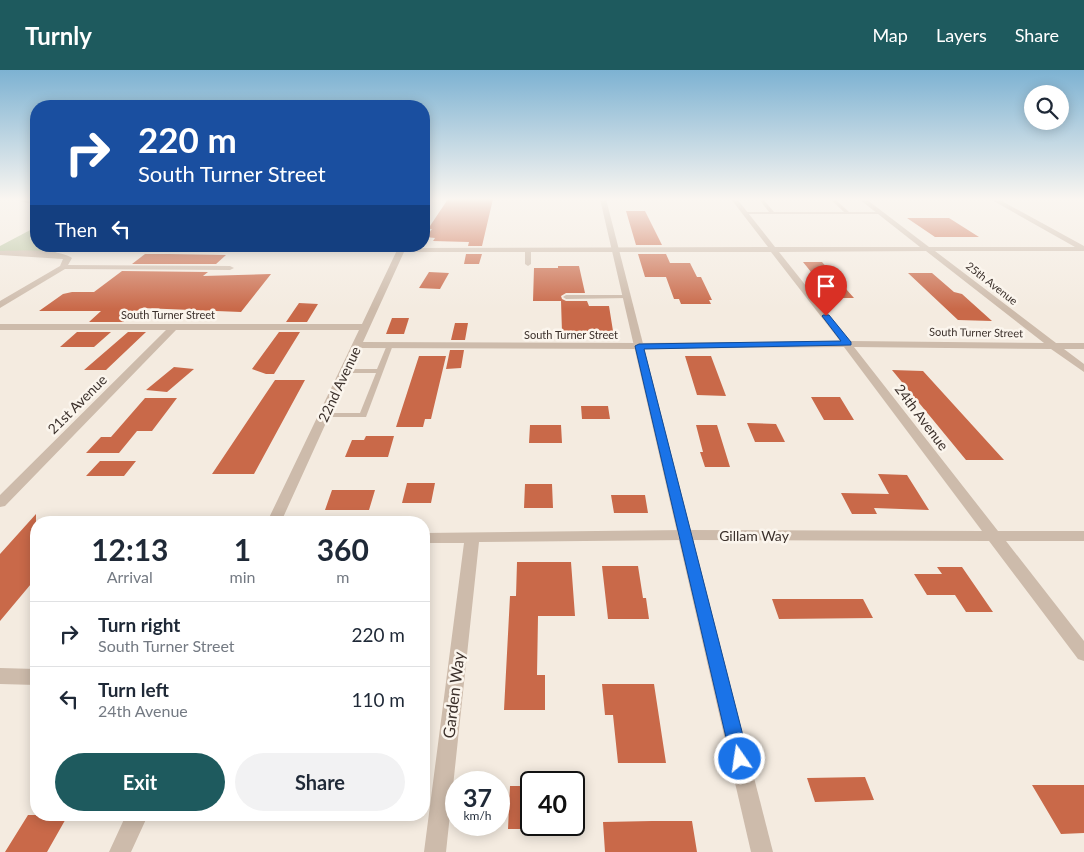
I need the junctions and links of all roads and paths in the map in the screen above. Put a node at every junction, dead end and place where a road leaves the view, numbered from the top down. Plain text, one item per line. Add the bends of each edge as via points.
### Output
1 (612, 235) edge
2 (762, 235) edge
3 (911, 235) edge
4 (1059, 235) edge
5 (430, 248) edge
6 (616, 249) junction
7 (773, 249) junction
8 (929, 249) junction
9 (1084, 249) edge
10 (528, 250) junction
11 (400, 252) edge
12 (0, 253) edge
13 (528, 264) dead end
14 (63, 267) junction
15 (230, 268) dead end
16 (566, 297) dead end
17 (627, 297) junction
18 (0, 305) edge
19 (175, 326) junction
20 (0, 327) edge
21 (366, 327) junction
22 (848, 344) junction
23 (357, 345) junction
24 (390, 345) junction
25 (639, 346) junction
26 (1054, 346) junction
27 (1084, 346) edge
28 (1084, 369) edge
29 (380, 371) junction
30 (345, 372) junction
31 (324, 415) junction
32 (0, 503) edge
33 (277, 516) edge
34 (686, 534) junction
35 (993, 536) junction
36 (1084, 536) edge
37 (430, 538) edge
38 (472, 538) junction
39 (1084, 654) edge
40 (0, 676) edge
41 (30, 677) edge
42 (134, 821) edge
43 (120, 852) edge
44 (435, 852) edge
45 (762, 852) edge

1 - 6 street
2 - 7 street, 24th Avenue
3 - 8 street, 25th Avenue
4 - 9 street
5 - 10 street
6 - 7 street
6 - 10 street
6 - 17 street
7 - 8 street
7 - 22 street, 24th Avenue
8 - 9 street
8 - 26 street, 25th Avenue
10 - 13 lane
11 - 21 street, 22nd Avenue
12 - 14 street via 68,258
14 - 15 street
14 - 18 street
16 - 17 lane
17 - 25 street
19 - 20 street, South Turner Street
19 - 21 street, South Turner Street
19 - 32 street, 21st Avenue
21 - 23 street, 22nd Avenue
22 - 25 street, South Turner Street
22 - 26 street, South Turner Street
22 - 35 street, 24th Avenue
23 - 24 street, South Turner Street
23 - 30 street, 22nd Avenue
24 - 25 street, South Turner Street
24 - 29 lane
25 - 34 street
26 - 27 street, South Turner Street
26 - 28 street, 25th Avenue
29 - 30 lane
29 - 31 lane via 364,415
30 - 31 street, 22nd Avenue
31 - 33 street, 22nd Avenue
34 - 35 street, Gillam Way
34 - 38 street, Gillam Way
34 - 45 street
35 - 36 street, Gillam Way
35 - 39 street, 24th Avenue
37 - 38 street, Gillam Way
38 - 44 street, Garden Way
40 - 41 street
42 - 43 street

